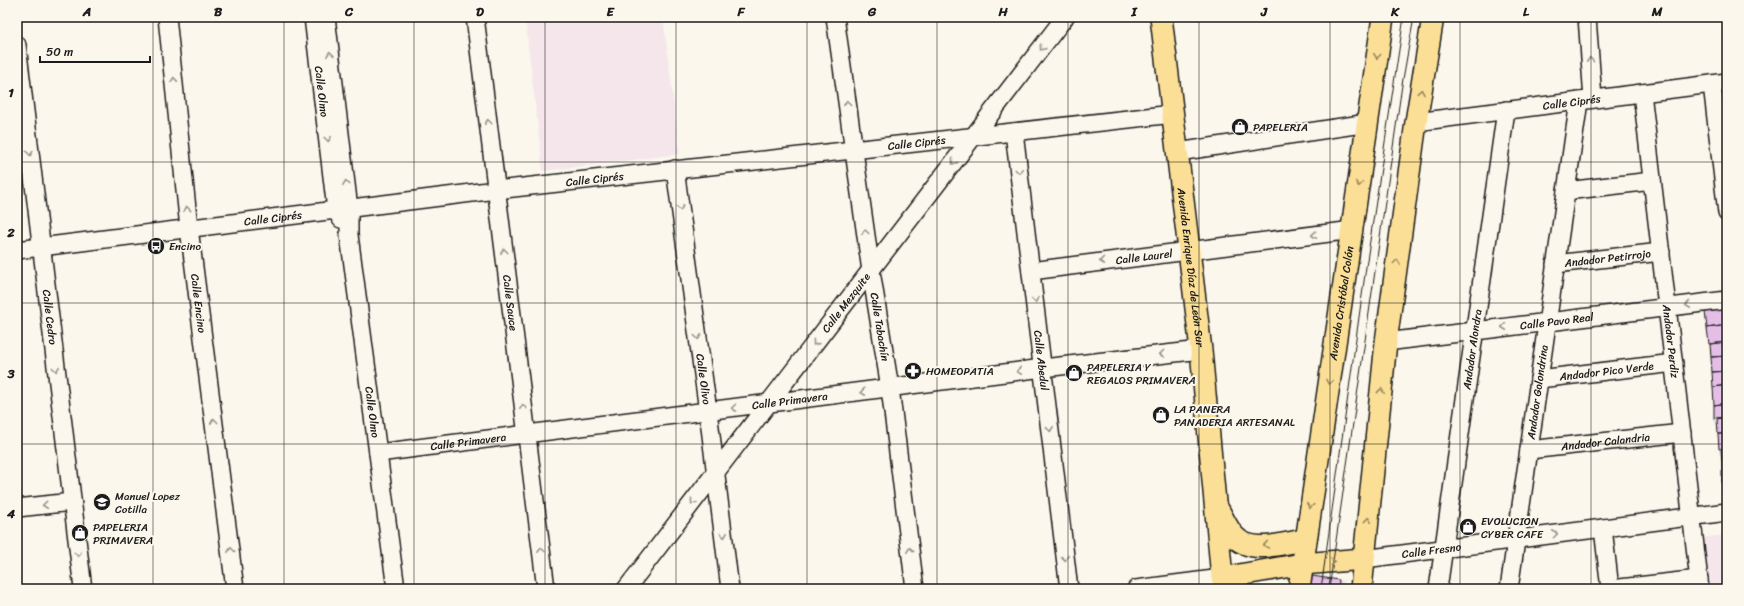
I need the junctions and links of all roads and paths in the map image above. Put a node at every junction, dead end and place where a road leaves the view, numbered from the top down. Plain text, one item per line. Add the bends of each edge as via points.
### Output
1 (167, 17) edge
2 (313, 17) edge
3 (326, 17) edge
4 (475, 17) edge
5 (835, 17) edge
6 (1065, 17) edge
7 (1161, 17) edge
8 (1383, 17) edge
9 (1433, 17) edge
10 (1587, 17) edge
11 (17, 45) edge
12 (1719, 83) edge
13 (1642, 93) junction
14 (1586, 100) junction
15 (1506, 110) junction
16 (1173, 114) junction
17 (1368, 122) junction
18 (1416, 122) junction
19 (1014, 132) junction
20 (974, 135) junction
21 (853, 150) junction
22 (1178, 152) junction
23 (675, 170) junction
24 (1652, 181) junction
25 (496, 190) junction
26 (1566, 191) junction
27 (343, 209) junction
28 (1727, 213) edge
29 (190, 228) junction
30 (1353, 230) junction
31 (42, 247) junction
32 (17, 250) edge
33 (1189, 250) junction
34 (1660, 252) junction
35 (1556, 264) junction
36 (871, 271) junction
37 (1031, 271) junction
38 (1727, 300) edge
39 (1667, 307) junction
40 (1547, 322) junction
41 (1474, 331) junction
42 (1386, 342) junction
43 (1201, 350) junction
44 (1674, 363) junction
45 (1042, 368) junction
46 (1539, 379) junction
47 (890, 388) junction
48 (769, 403) junction
49 (708, 411) junction
50 (526, 433) junction
51 (1682, 433) junction
52 (1529, 450) junction
53 (378, 453) junction
54 (716, 473) junction
55 (72, 502) junction
56 (1215, 502) junction
57 (17, 508) edge
58 (1727, 512) edge
59 (1692, 517) junction
60 (1603, 528) junction
61 (1516, 539) junction
62 (1305, 540) junction
63 (1444, 548) junction
64 (1364, 559) junction
65 (1302, 564) junction
66 (1222, 583) edge
67 (1699, 584) edge
68 (83, 589) edge
69 (236, 589) edge
70 (396, 589) edge
71 (546, 589) edge
72 (626, 589) edge
73 (730, 589) edge
74 (915, 589) edge
75 (1069, 589) edge
76 (1136, 589) edge
77 (1299, 589) edge
78 (1361, 589) edge
79 (1438, 589) edge
80 (1509, 589) edge
81 (1610, 589) edge

29 -> 1 street, Calle Encino
2 -> 27 street, Calle Olmo
27 -> 3 street, Calle Olmo
25 -> 4 street, Calle Sauce
21 -> 5 street, Calle Tabachín
6 -> 20 street, Calle Mezquite
7 - 16 main road, Avenida Enrique Díaz de León Sur
8 -> 17 main road, Avenida Cristóbal Colón
18 -> 9 main road
14 -> 10 street, Andador Golondrina
11 -> 31 street, Calle Cedro
12 - 13 street, Calle Ciprés
12 - 28 street
13 - 14 street, Calle Ciprés
13 - 24 street, Andador Perdiz
14 - 15 street, Calle Ciprés
14 - 26 street, Andador Golondrina
15 - 18 street, Calle Ciprés
15 - 41 street, Andador Alondra
16 - 19 street, Calle Ciprés
16 - 22 main road, Avenida Enrique Díaz de León Sur
17 - 22 street
17 -> 30 main road, Avenida Cristóbal Colón
42 -> 18 main road
19 - 20 street, Calle Ciprés
19 -> 37 street, Calle Abedul
20 - 21 street, Calle Ciprés
20 -> 36 street, Calle Mezquite
21 - 23 street, Calle Ciprés
36 -> 21 street, Calle Tabachín
22 - 33 main road, Avenida Enrique Díaz de León Sur
23 - 25 street, Calle Ciprés
23 -> 49 street, Calle Olivo
24 - 26 street
24 - 34 street, Andador Perdiz
25 - 27 street, Calle Ciprés
50 -> 25 street, Calle Sauce
26 - 35 street, Andador Golondrina
27 - 29 street, Calle Ciprés
27 - 53 street, Calle Olmo via 349,235
29 - 31 street, Calle Ciprés
69 -> 29 street, Calle Encino
30 -> 33 street, Calle Laurel
30 -> 62 main road, Avenida Cristóbal Colón
31 - 32 street, Calle Ciprés
31 -> 55 street, Calle Cedro
33 -> 37 street, Calle Laurel
33 - 43 main road, Avenida Enrique Díaz de León Sur
34 - 35 street, Andador Petirrojo
34 - 39 street, Andador Perdiz
35 - 40 street, Andador Golondrina
36 - 47 street, Calle Tabachín
36 -> 48 street, Calle Mezquite
37 -> 45 street, Calle Abedul
38 -> 39 street, Calle Pavo Real
39 - 40 street, Calle Pavo Real
39 - 44 street, Andador Perdiz
40 -> 41 street, Calle Pavo Real
40 - 46 street, Andador Golondrina
41 - 42 street, Calle Pavo Real
41 - 63 street, Andador Alondra
64 -> 42 main road
43 -> 45 street, Calle Primavera
43 - 56 main road, Avenida Enrique Díaz de León Sur
44 - 46 street, Andador Pico Verde
44 - 51 street, Andador Perdiz
45 -> 47 street, Calle Primavera
45 -> 75 street, Calle Abedul
46 - 52 street, Andador Golondrina
47 -> 48 street, Calle Primavera
74 -> 47 street, Calle Tabachín
48 -> 49 street, Calle Primavera
48 - 54 street, Calle Mezquite
49 - 50 street, Calle Primavera
49 - 54 street, Calle Olivo
50 - 53 street, Calle Primavera
71 -> 50 street, Calle Sauce
51 - 52 street, Andador Calandria
51 - 59 street, Andador Perdiz
52 - 61 street, Andador Golondrina
53 - 70 street, Calle Olmo
54 -> 72 street, Calle Mezquite
54 -> 73 street, Calle Olivo
55 -> 57 street
55 -> 68 street, Calle Cedro
62 -> 56 main road via 1258,547 1244,544 1234,537
56 - 66 main road, Avenida Enrique Díaz de León Sur
58 - 59 street, Calle Fresno
59 - 60 street, Calle Fresno
59 - 67 street, Andador Perdiz
61 -> 60 street, Calle Fresno
60 - 81 street
61 - 63 street, Calle Fresno
61 - 80 street, Andador Golondrina
62 - 65 main road, Avenida Cristóbal Colón
63 - 64 street, Calle Fresno
63 - 79 street, Andador Alondra
65 -> 64 main road, Calle Fresno
64 - 78 main road
65 - 66 main road, Calle Fresno
65 - 77 main road, Avenida Cristóbal Colón
66 - 76 street, Calle Fresno
67 - 81 street

